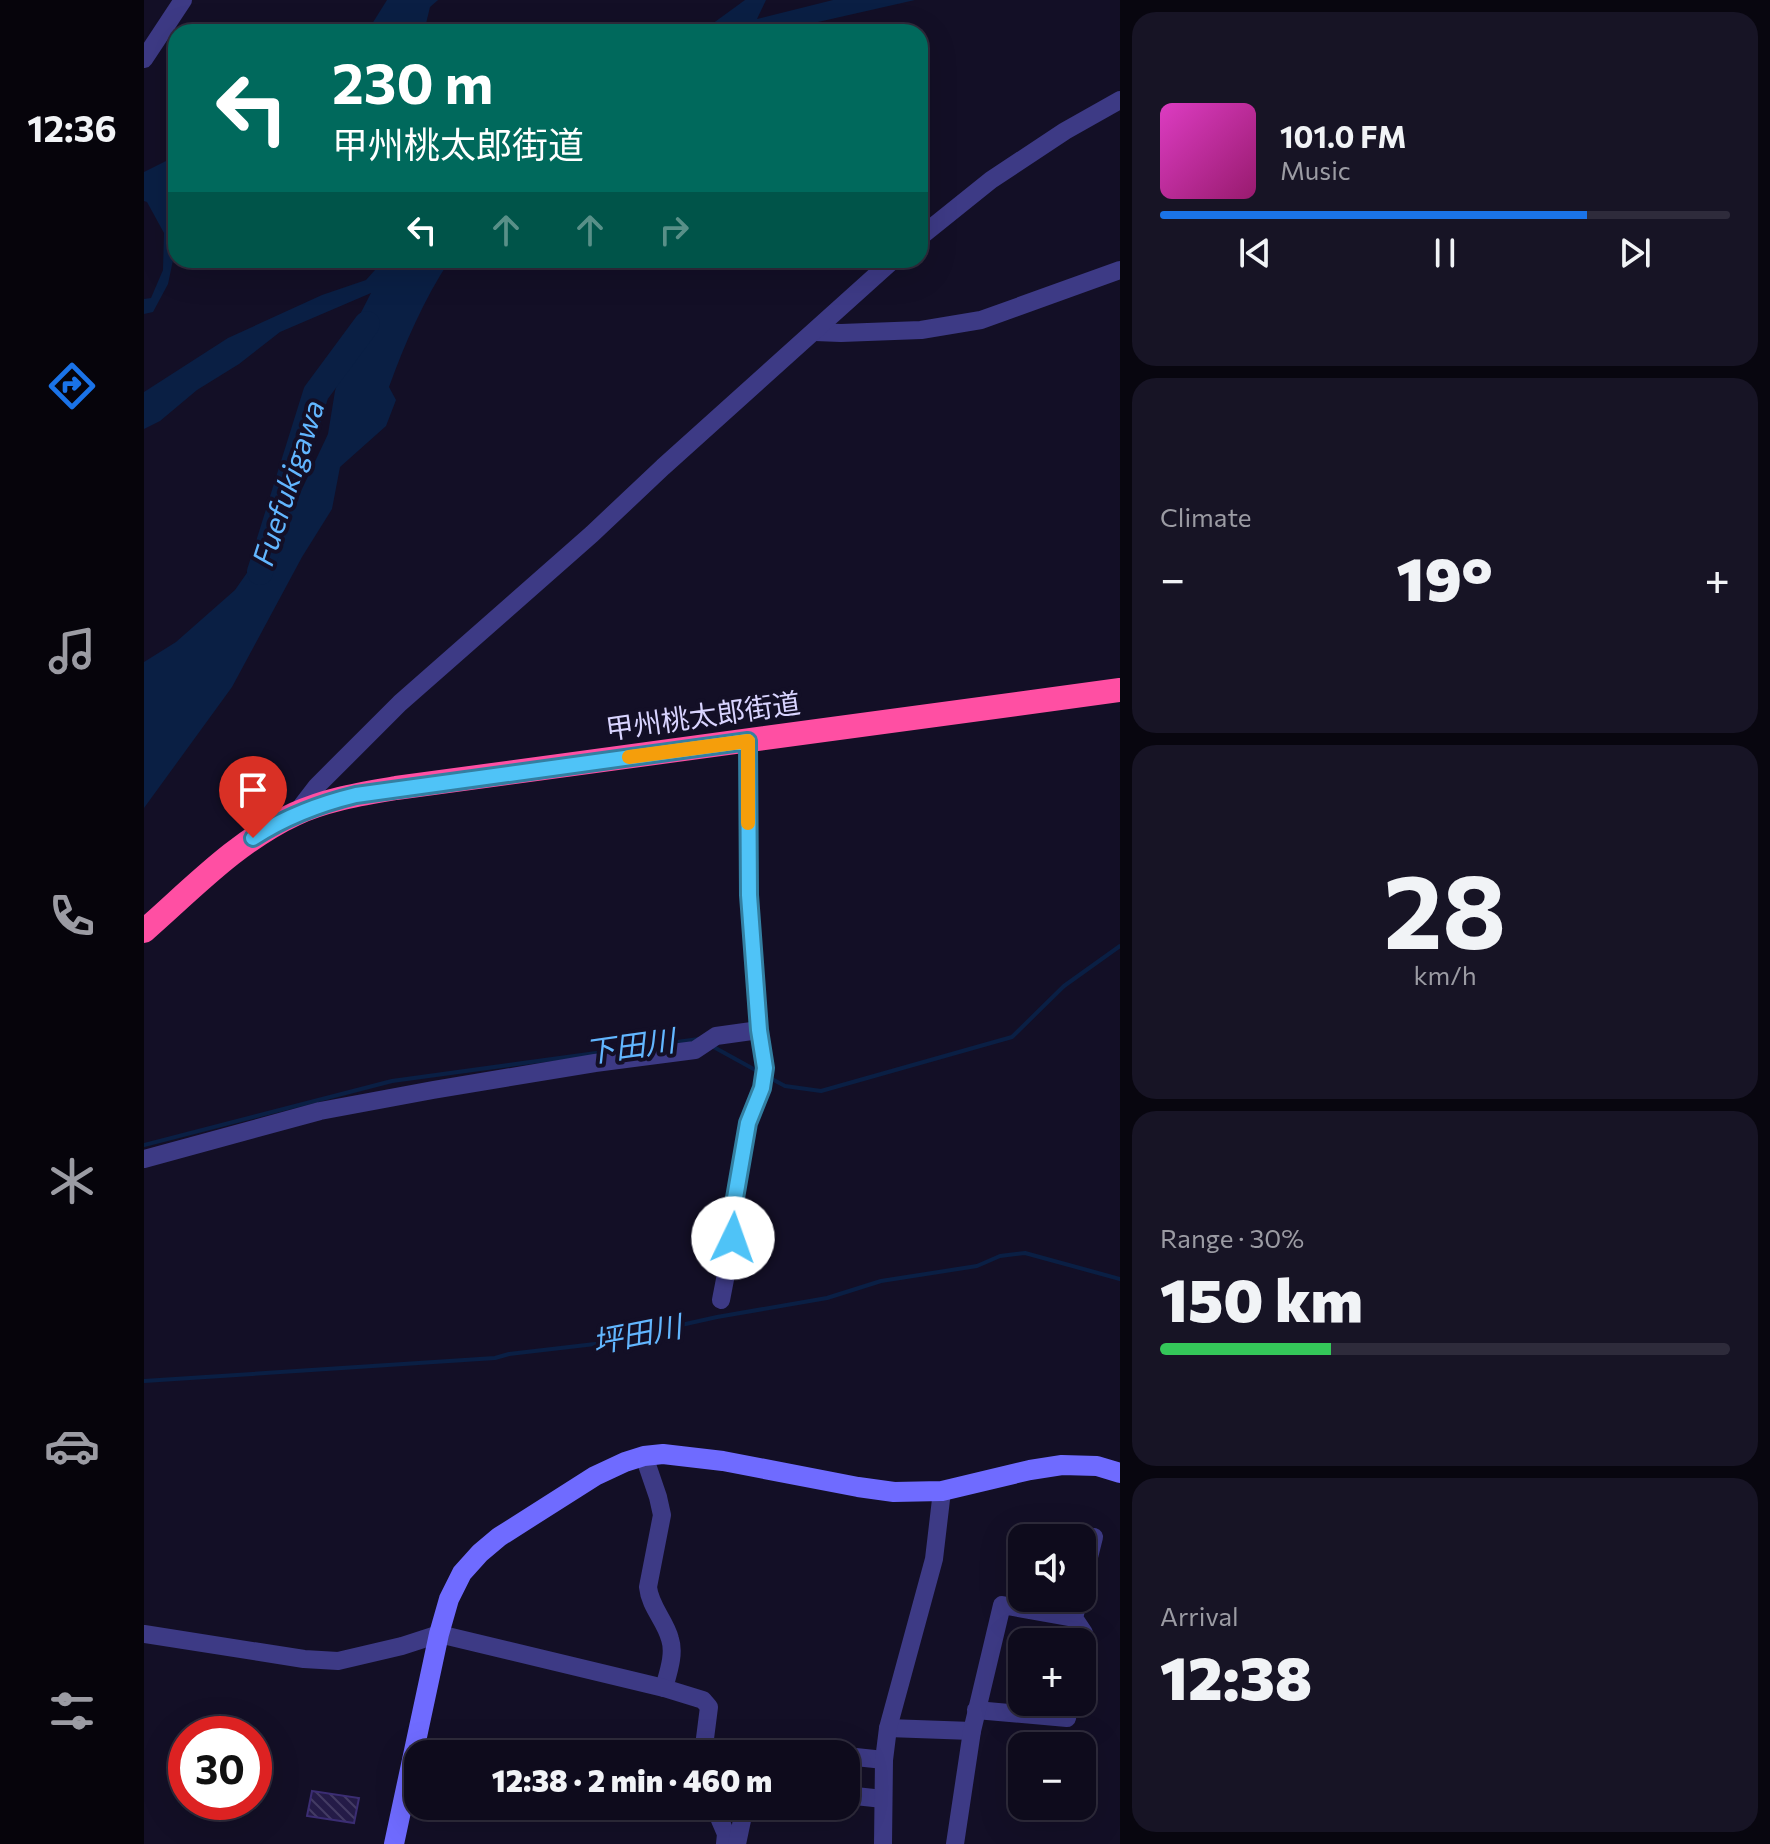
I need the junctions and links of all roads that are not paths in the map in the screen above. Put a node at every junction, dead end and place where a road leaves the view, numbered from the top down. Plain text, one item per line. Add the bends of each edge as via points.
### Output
1 (183, 0) edge
2 (144, 59) edge
3 (1120, 100) edge
4 (928, 231) edge
5 (884, 268) edge
6 (1120, 270) edge
7 (815, 332) junction
8 (1120, 690) edge
9 (748, 741) junction
10 (296, 813) junction
11 (144, 931) edge
12 (759, 1030) junction
13 (144, 1159) edge
14 (721, 1300) dead end
15 (644, 1456) junction
16 (1120, 1473) edge
17 (942, 1491) junction
18 (1076, 1612) edge
19 (1074, 1618) junction
20 (1081, 1628) edge
21 (144, 1634) edge
22 (439, 1634) junction
23 (664, 1688) junction
24 (976, 1710) junction
25 (1008, 1713) edge
26 (1044, 1716) edge
27 (1067, 1716) edge
28 (888, 1728) junction
29 (972, 1731) junction
30 (705, 1740) edge
31 (860, 1757) edge
32 (884, 1760) junction
33 (860, 1797) edge
34 (883, 1799) junction
35 (720, 1820) edge
36 (742, 1820) edge
37 (394, 1844) edge
38 (725, 1844) edge
39 (737, 1844) edge
40 (883, 1844) edge
41 (955, 1844) edge

1 - 2 street
3 - 4 street via 991,180
5 - 7 street
6 - 7 street via 981,320 921,330
7 - 10 street via 400,703
8 - 9 highway, 甲州桃太郎街道
9 - 10 highway, 甲州桃太郎街道 via 396,788
9 - 12 street via 749,895
10 - 11 highway, 甲州桃太郎街道 via 238,848
12 - 13 street via 716,1036 695,1050 320,1111
12 - 14 street via 764,1076 748,1123
15 - 17 street via 723,1461 894,1492
15 - 22 street via 595,1476 480,1553 462,1573
15 - 23 street via 662,1515 648,1587 671,1639
16 - 17 street via 1062,1465
17 - 28 street via 934,1559
18 - 19 street
19 - 20 street
19 - 24 street via 1002,1605
21 - 22 street via 338,1661
22 - 23 street
22 - 37 street
23 - 30 street via 703,1700 709,1707
24 - 25 street
24 - 29 street
26 - 27 street
28 - 29 street
28 - 32 street
29 - 41 street
31 - 32 street
32 - 34 street
33 - 34 street
34 - 40 street
35 - 38 street
36 - 39 street

